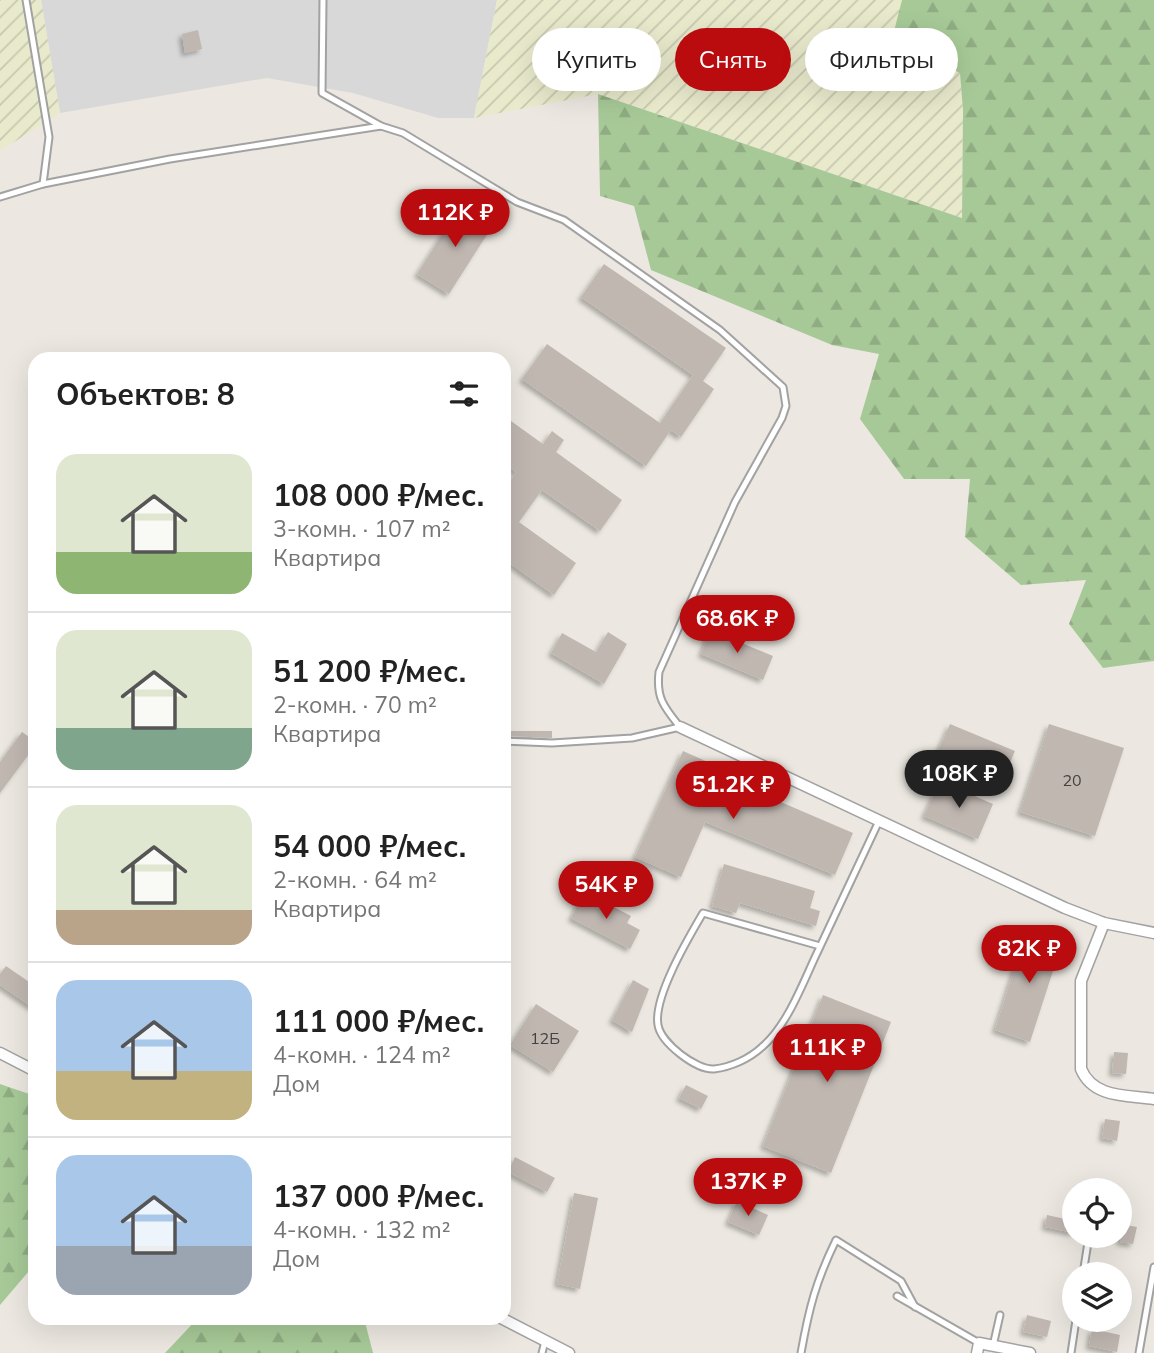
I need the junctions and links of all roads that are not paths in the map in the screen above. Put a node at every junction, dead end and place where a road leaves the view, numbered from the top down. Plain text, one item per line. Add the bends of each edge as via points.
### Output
1 (26, 0) edge
2 (323, 0) edge
3 (381, 126) junction
4 (43, 184) junction
5 (0, 197) edge
6 (680, 727) junction
7 (511, 741) edge
8 (879, 821) junction
9 (1104, 923) junction
10 (1154, 933) edge
11 (820, 946) junction
12 (0, 1053) edge
13 (28, 1067) edge
14 (1154, 1099) edge
15 (1154, 1267) edge
16 (897, 1296) dead end
17 (915, 1307) junction
18 (1000, 1315) dead end
19 (511, 1323) edge
20 (1074, 1332) edge
21 (545, 1341) junction
22 (993, 1346) junction
23 (978, 1348) edge
24 (542, 1353) edge
25 (569, 1353) edge
26 (801, 1353) edge
27 (1030, 1353) edge
28 (1071, 1353) edge
29 (1139, 1353) edge

1 - 4 lane via 49,137
2 - 3 lane via 322,93
3 - 4 lane
3 - 6 lane via 403,134 517,202 564,220 720,330 783,387 786,406 782,418 735,502 659,672 662,705
4 - 5 lane
6 - 7 lane via 632,738
6 - 8 street
8 - 9 street
8 - 11 lane
9 - 10 street
9 - 14 street via 1081,981 1081,1069 1086,1080 1100,1090
11 - 11 lane via 789,1013 762,1047 732,1066 710,1069 673,1051 658,1026 662,997 704,912
12 - 13 street
15 - 29 lane
16 - 17 lane
17 - 23 lane
17 - 26 lane via 901,1281 836,1240 809,1305
18 - 22 lane
19 - 21 street
20 - 28 lane
21 - 24 lane
21 - 25 street
22 - 23 street
22 - 27 street

